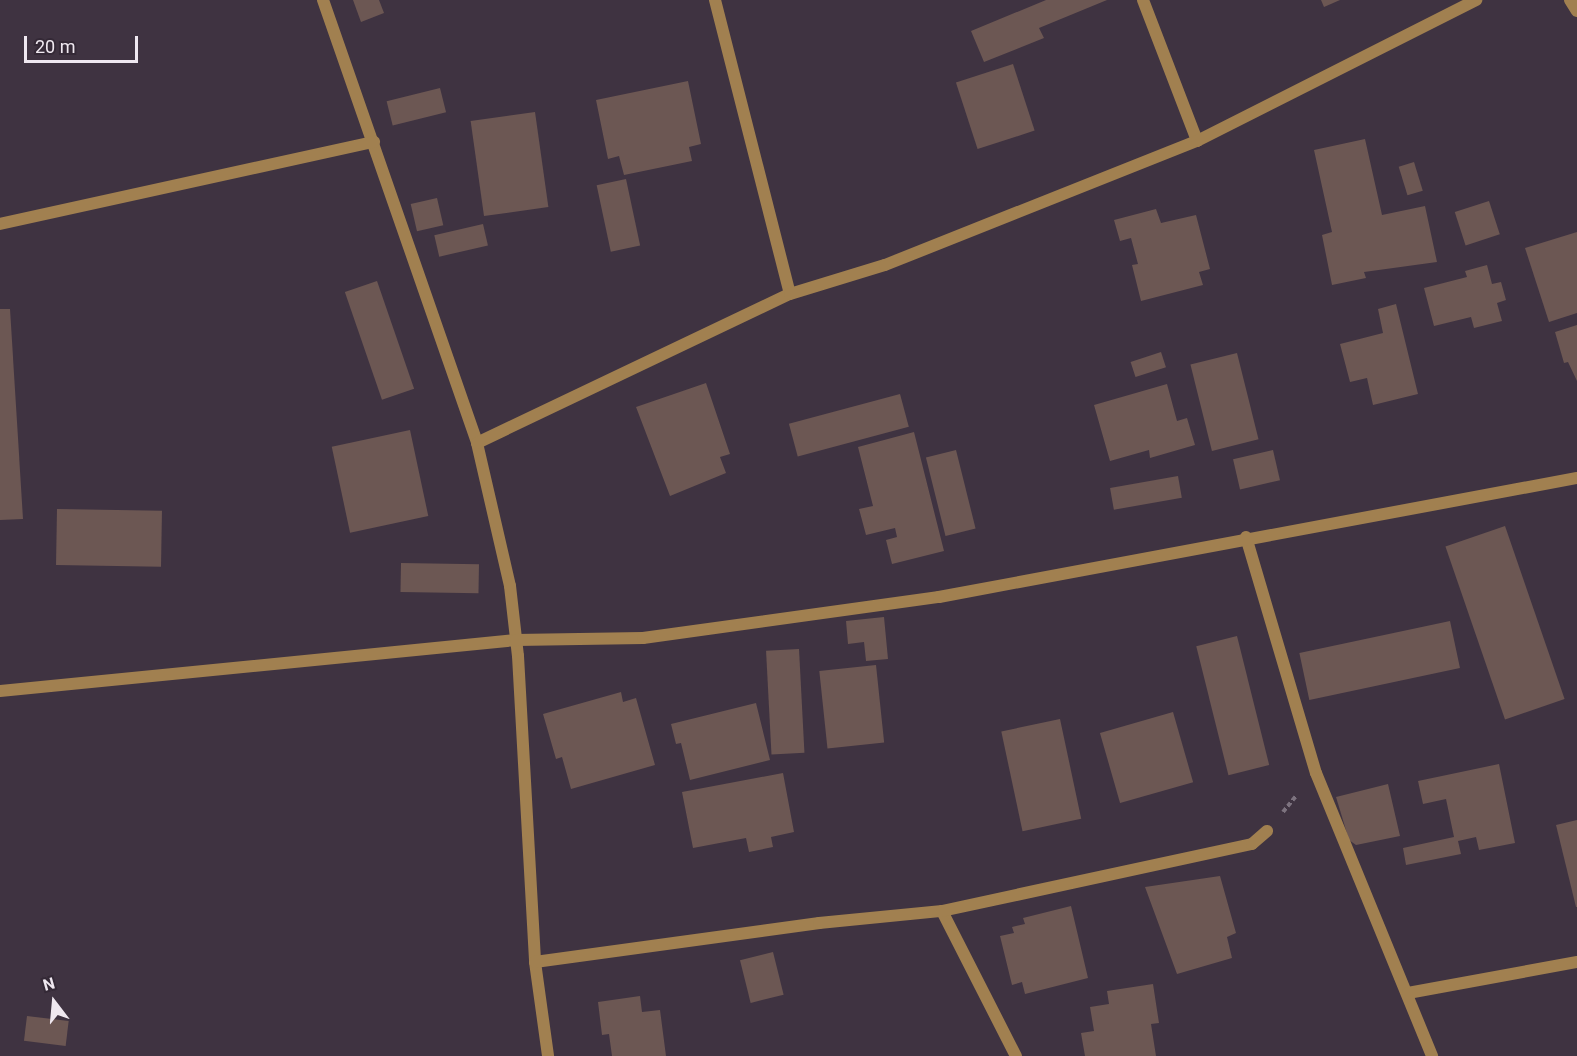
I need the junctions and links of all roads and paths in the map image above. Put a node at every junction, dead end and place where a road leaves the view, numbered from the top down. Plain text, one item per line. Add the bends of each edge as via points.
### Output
1 (323, 0) edge
2 (714, 0) edge
3 (1143, 0) edge
4 (1476, 0) edge
5 (1570, 0) edge
6 (1577, 11) edge
7 (1197, 141) junction
8 (374, 142) junction
9 (0, 224) edge
10 (790, 294) junction
11 (477, 443) junction
12 (1577, 478) edge
13 (1246, 537) junction
14 (516, 640) junction
15 (0, 691) edge
16 (1316, 773) junction
17 (1267, 831) joint
18 (942, 911) junction
19 (535, 962) junction
20 (1577, 962) edge
21 (1408, 993) junction
22 (548, 1056) edge
23 (1016, 1056) edge
24 (1432, 1056) edge

1 - 8 street
2 - 10 street
3 - 7 street
4 - 7 street
5 - 6 street
7 - 10 street via 885,265
8 - 9 street
8 - 11 street
10 - 11 street
11 - 14 street via 510,586
12 - 13 street
13 - 14 street via 939,597 643,638
13 - 16 street
14 - 15 street
14 - 19 street
16 - 17 path
16 - 21 street
17 - 18 street via 1252,844
18 - 19 street via 819,923
18 - 23 street
19 - 22 street
20 - 21 street
21 - 24 street

